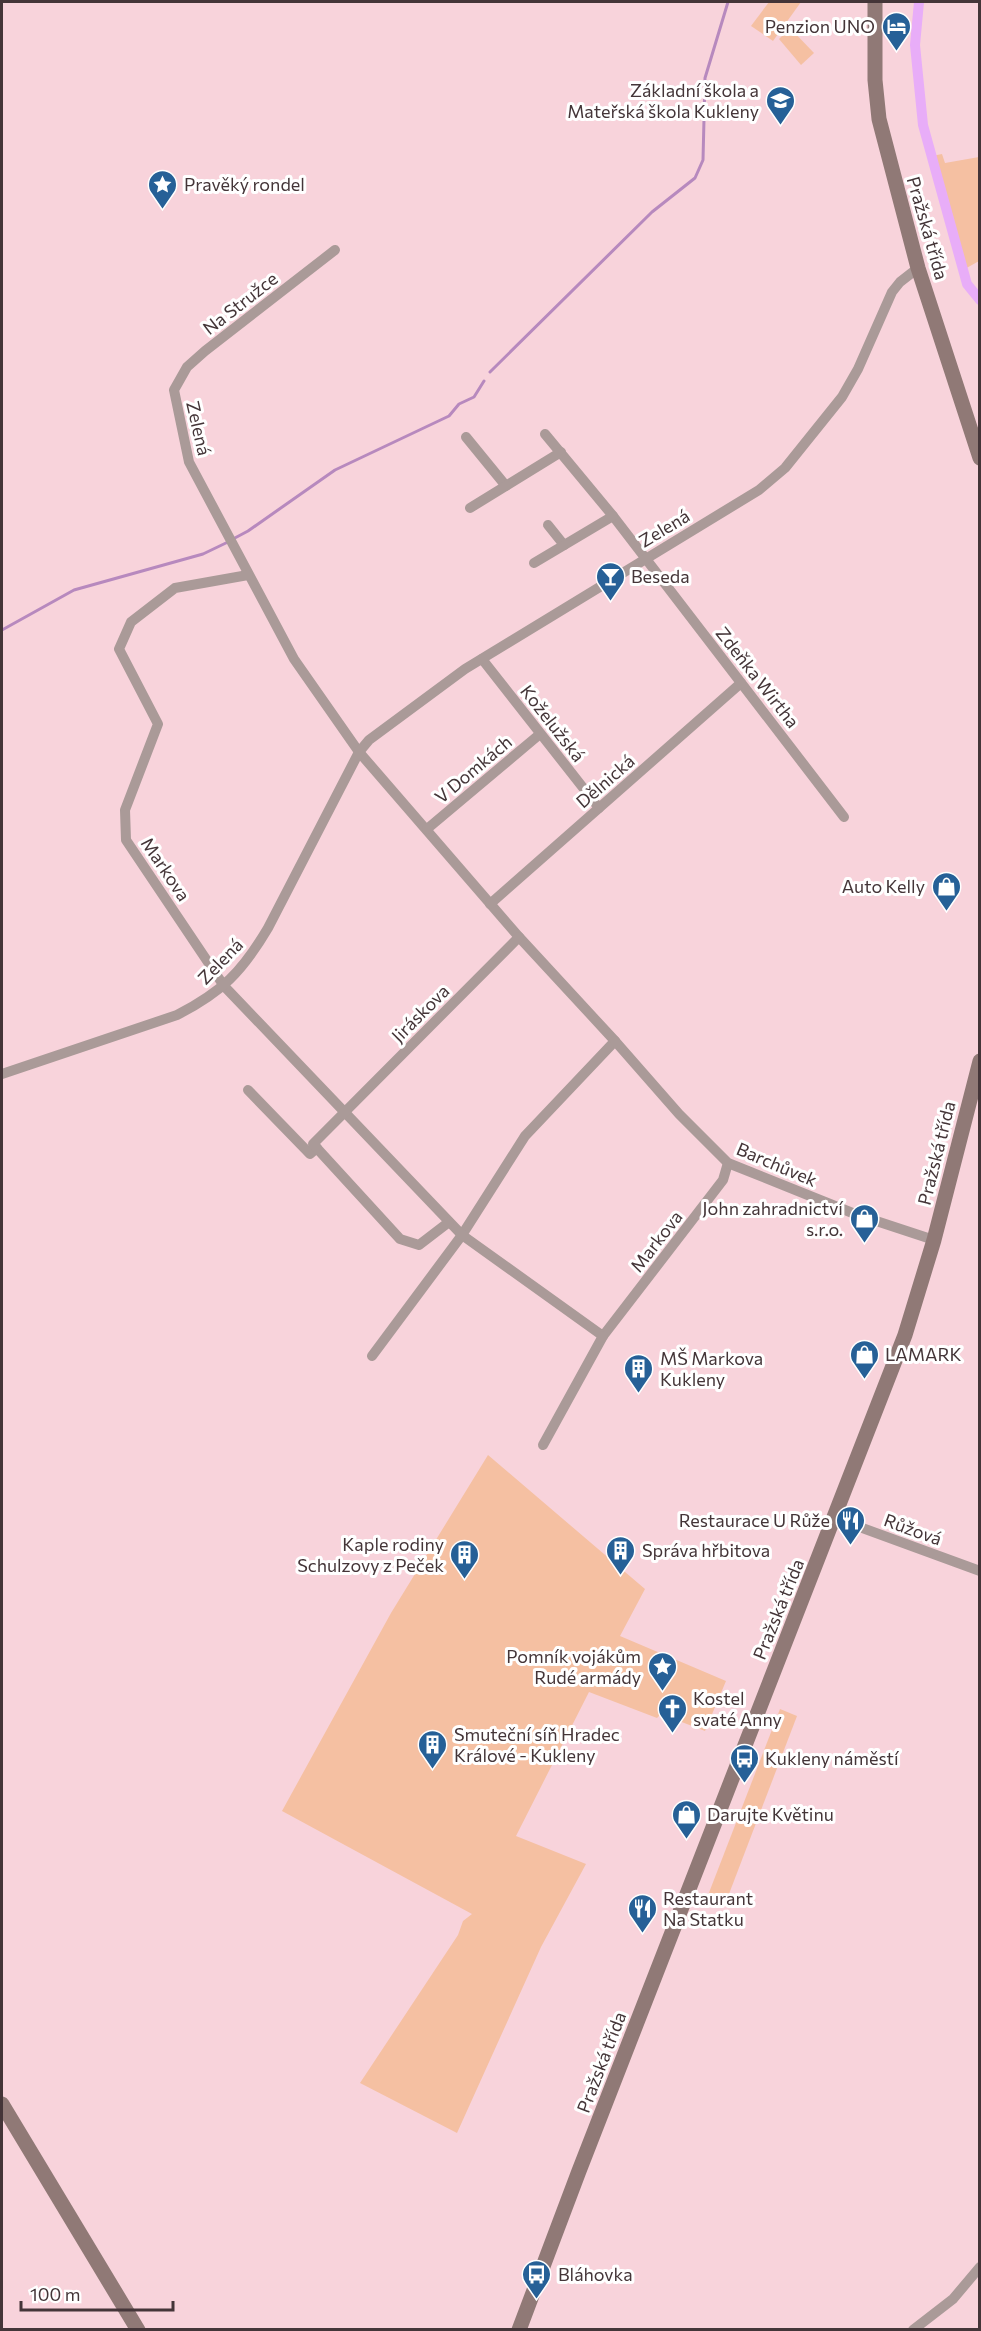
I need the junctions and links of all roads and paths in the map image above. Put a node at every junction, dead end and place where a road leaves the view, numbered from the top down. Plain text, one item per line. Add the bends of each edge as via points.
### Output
1 (875, 2) edge
2 (335, 250) dead end
3 (918, 268) junction
4 (174, 390) joint
5 (545, 434) dead end
6 (466, 437) dead end
7 (561, 452) junction
8 (980, 458) edge
9 (506, 486) junction
10 (470, 508) dead end
11 (613, 516) junction
12 (548, 525) dead end
13 (564, 545) junction
14 (645, 559) junction
15 (534, 563) dead end
16 (248, 575) junction
17 (482, 659) junction
18 (741, 683) junction
19 (540, 734) junction
20 (359, 752) junction
21 (599, 807) junction
22 (844, 817) dead end
23 (427, 829) junction
24 (490, 904) junction
25 (519, 937) junction
26 (224, 986) junction
27 (612, 1037) junction
28 (980, 1061) edge
29 (2, 1074) edge
30 (248, 1090) dead end
31 (345, 1112) junction
32 (317, 1149) junction
33 (728, 1163) junction
34 (449, 1222) junction
35 (462, 1235) junction
36 (934, 1240) junction
37 (603, 1336) junction
38 (372, 1356) dead end
39 (543, 1445) dead end
40 (835, 1518) junction
41 (980, 1571) edge
42 (2, 2104) edge
43 (980, 2266) edge
44 (138, 2330) edge
45 (519, 2330) edge
46 (913, 2330) edge

1 - 3 street, Pražská třída via 879,119
2 - 4 street, Na Stružce via 199,356 187,367
3 - 8 street, Pražská třída
3 - 14 street, Zelená via 896,286 851,383 785,468 759,490
4 - 16 street, Zelená via 189,462
5 - 7 street, Zdeňka Wirtha
6 - 9 street
7 - 9 street
7 - 11 street, Zdeňka Wirtha
9 - 10 street
11 - 13 street
11 - 14 street, Zdeňka Wirtha
12 - 13 street
13 - 15 street
14 - 17 street, Zelená
14 - 18 street, Zdeňka Wirtha
16 - 20 street, Zelená via 294,659
16 - 26 street, Markova via 175,588 131,622 119,649 158,724 125,810 126,840
17 - 19 street, Koželužská
17 - 20 street, Zelená via 379,731
18 - 21 street, Dělnická
18 - 22 street, Zdeňka Wirtha
19 - 21 street, Koželužská
19 - 23 street, V Domkách
20 - 23 street
20 - 26 street, Zelená via 268,928
21 - 24 street, Dělnická
23 - 24 street
24 - 25 street
25 - 27 street
25 - 31 street, Jiráskova
26 - 29 street, Zelená via 177,1016
26 - 31 street, Markova
27 - 33 street, Barchůvek
27 - 35 street via 525,1136
28 - 36 street, Pražská třída
30 - 32 street via 310,1154
31 - 32 street via 313,1144
31 - 34 street, Markova
32 - 34 street via 400,1239 419,1245
33 - 36 street, Barchůvek via 855,1214
33 - 37 street, Markova via 723,1180
34 - 35 street, Markova
35 - 37 street, Markova
35 - 38 street
36 - 40 street, Pražská třída via 905,1335
37 - 39 street, Markova
40 - 41 street, Růžová
40 - 45 street, Pražská třída
42 - 44 street
43 - 46 street via 952,2299

